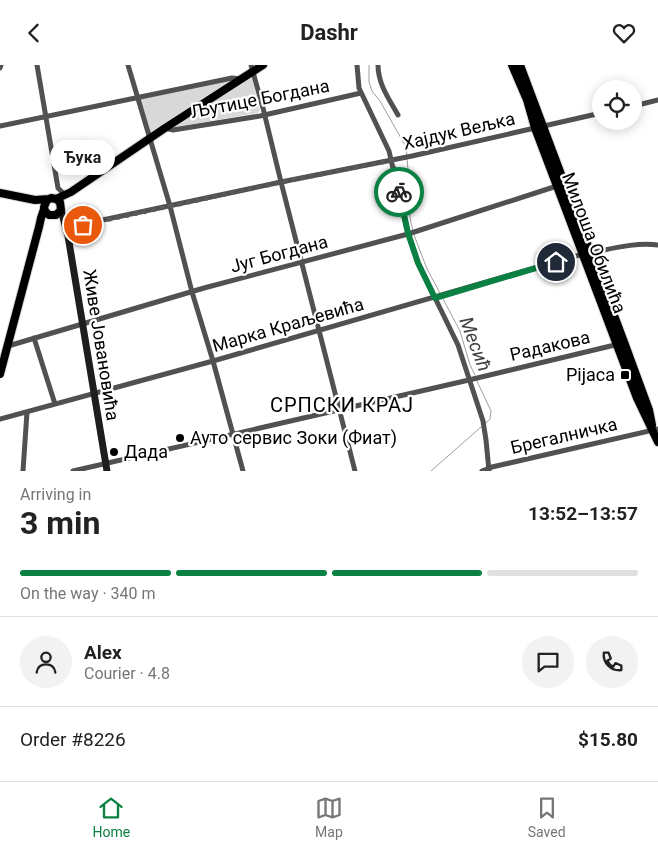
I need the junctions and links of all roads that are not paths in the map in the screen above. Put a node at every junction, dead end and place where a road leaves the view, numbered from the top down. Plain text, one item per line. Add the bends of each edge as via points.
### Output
1 (37, 65) edge
2 (128, 65) edge
3 (263, 65) edge
4 (357, 65) edge
5 (378, 65) edge
6 (512, 65) edge
7 (520, 65) edge
8 (252, 69) edge
9 (241, 79) junction
10 (360, 93) junction
11 (137, 97) junction
12 (658, 101) edge
13 (642, 104) edge
14 (264, 115) junction
15 (398, 115) dead end
16 (592, 115) edge
17 (46, 117) junction
18 (0, 126) edge
19 (539, 127) junction
20 (165, 128) junction
21 (150, 139) junction
22 (392, 160) junction
23 (281, 182) junction
24 (557, 186) junction
25 (58, 188) junction
26 (0, 193) edge
27 (67, 194) junction
28 (53, 199) junction
29 (35, 200) junction
30 (170, 206) junction
31 (44, 208) junction
32 (58, 212) junction
33 (39, 227) junction
34 (65, 227) junction
35 (409, 233) junction
36 (658, 245) edge
37 (587, 253) junction
38 (302, 262) junction
39 (192, 291) junction
40 (440, 296) junction
41 (82, 323) junction
42 (319, 330) junction
43 (34, 338) junction
44 (620, 343) junction
45 (8, 346) junction
46 (214, 361) junction
47 (0, 374) edge
48 (471, 379) junction
49 (94, 394) junction
50 (55, 404) junction
51 (339, 409) junction
52 (27, 411) junction
53 (0, 419) edge
54 (655, 429) edge
55 (233, 435) junction
56 (658, 442) edge
57 (106, 467) edge
58 (489, 470) edge
59 (23, 471) edge
60 (73, 471) edge
61 (243, 471) edge
62 (355, 471) edge
63 (482, 471) edge

1 - 17 street
2 - 11 street
3 - 8 main road
4 - 10 street
5 - 15 street via 383,88
6 - 19 main road, Милоша Обилића
7 - 19 main road, Милоша Обилића
8 - 9 main road
8 - 14 street
9 - 11 street via 232,78
9 - 20 main road
10 - 14 street, Љутице Богдана
10 - 22 street
11 - 17 street
11 - 21 street
12 - 13 street
14 - 20 street, Љутице Богдана via 173,130
14 - 23 street
16 - 19 street, Хајдук Вељка
17 - 18 street
17 - 25 street
19 - 22 street, Хајдук Вељка
19 - 24 main road, Милоша Обилића
19 - 37 main road, Милоша Обилића
20 - 21 main road
21 - 27 main road
21 - 30 street
22 - 23 street, Хајдук Вељка
22 - 35 street
23 - 30 street, Хајдук Вељка
23 - 38 street
24 - 35 street, Југ Богдана
24 - 37 main road, Милоша Обилића
25 - 27 street
25 - 28 street
26 - 29 main road
27 - 28 main road
27 - 32 main road
28 - 29 main road
28 - 31 main road via 45,202
28 - 32 main road via 60,203
29 - 31 main road
30 - 34 street, Хајдук Вељка
30 - 39 street
31 - 32 main road via 49,215
31 - 33 main road
32 - 33 main road
32 - 34 street
33 - 45 main road
34 - 41 street, Живе Јовановића
35 - 38 street, Југ Богдана
35 - 40 street via 418,263
36 - 37 street, Марка Краљевића via 631,245
37 - 40 street, Марка Краљевића
37 - 44 main road, Милоша Обилића
38 - 39 street, Југ Богдана
38 - 42 street
39 - 41 street, Југ Богдана
39 - 46 street
40 - 42 street, Марка Краљевића
40 - 48 street
41 - 43 street, Југ Богдана
41 - 49 street, Живе Јовановића
42 - 46 street, Марка Краљевића
42 - 51 street
43 - 45 street, Југ Богдана
43 - 50 street
44 - 48 street, Радакова
44 - 54 main road, Милоша Обилића
45 - 47 main road
46 - 49 street, Марка Краљевића
46 - 55 street
48 - 51 street, Радакова
48 - 58 street via 485,428
49 - 50 street, Марка Краљевића
49 - 57 street, Живе Јовановића
50 - 52 street, Марка Краљевића
51 - 55 street, Радакова
51 - 62 street
52 - 53 street, Марка Краљевића
52 - 59 street
54 - 56 main road, Милоша Обилића
54 - 58 street, Брегалничка
55 - 57 street, Радакова
55 - 61 street
57 - 60 street, Радакова
58 - 63 street, Брегалничка

